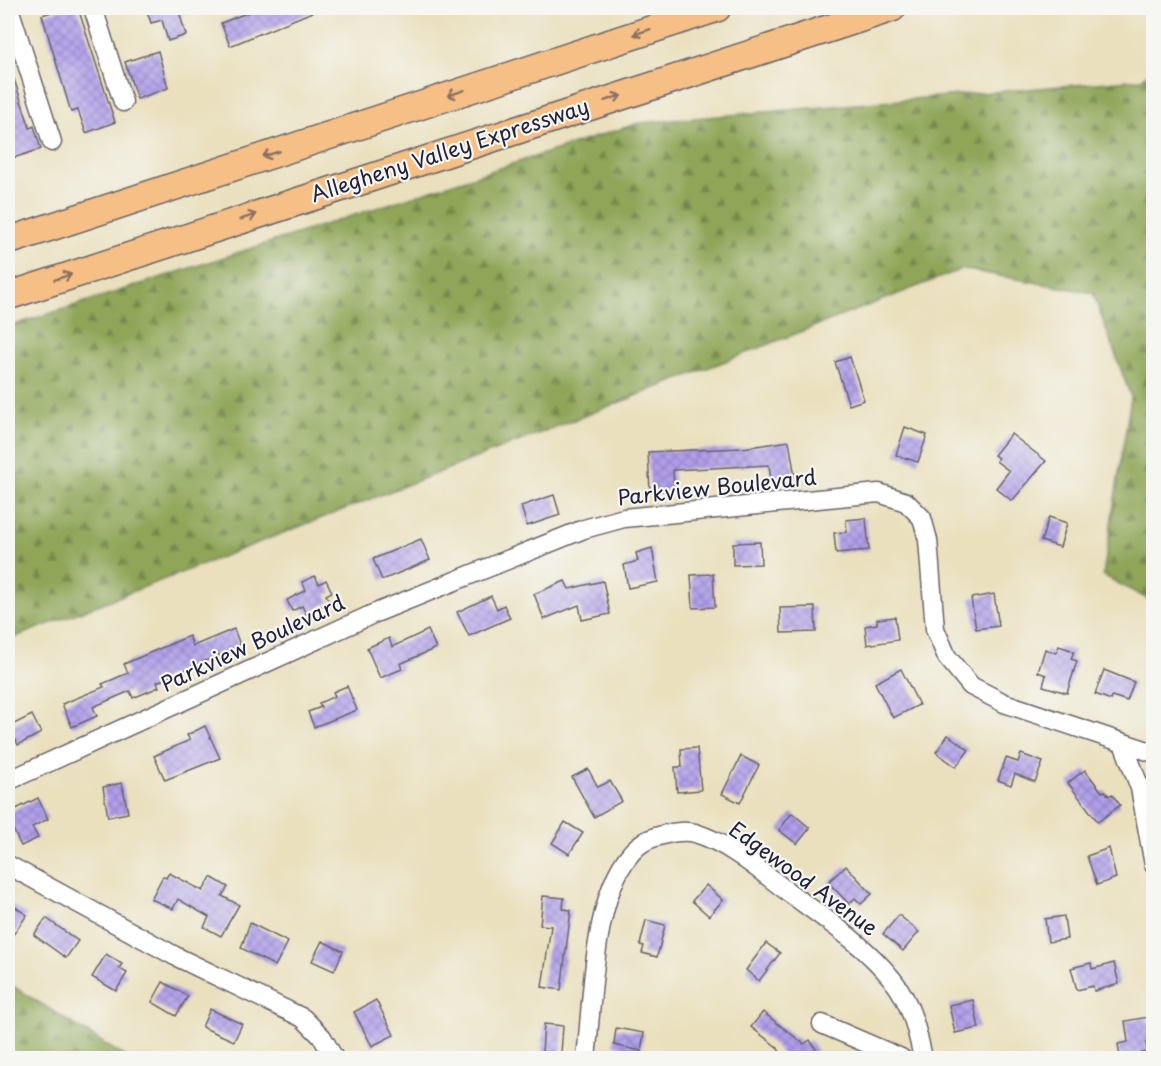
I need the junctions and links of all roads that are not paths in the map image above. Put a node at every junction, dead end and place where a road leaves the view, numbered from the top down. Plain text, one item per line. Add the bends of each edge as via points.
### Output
1 (9, 8) edge
2 (93, 8) edge
3 (717, 8) edge
4 (892, 8) edge
5 (123, 102) dead end
6 (52, 142) dead end
7 (8, 241) edge
8 (8, 296) edge
9 (1123, 742) junction
10 (1154, 753) edge
11 (8, 781) edge
12 (8, 865) edge
13 (1154, 865) edge
14 (822, 1024) dead end
15 (334, 1059) edge
16 (586, 1059) edge
17 (901, 1059) edge
18 (923, 1059) edge

1 - 6 street
2 - 5 street
3 -> 7 highway
8 -> 4 highway, Allegheny Valley Expressway
9 - 10 street, Parkview Boulevard
9 - 11 street, Parkview Boulevard via 1004,703 971,686 947,657 935,629 928,540 922,518 906,502 879,493 624,518 585,529 373,614
9 - 13 street via 1140,788
12 - 15 street via 175,956 303,1018 322,1037
14 - 17 street
16 - 18 street, Edgewood Avenue via 609,889 623,862 640,844 665,834 692,832 726,846 866,952 892,979 910,1007

